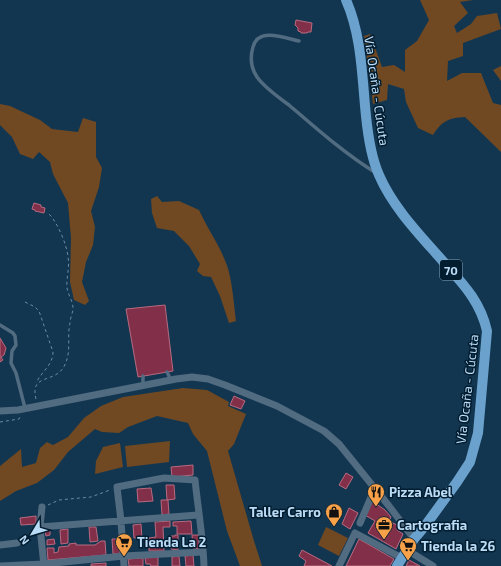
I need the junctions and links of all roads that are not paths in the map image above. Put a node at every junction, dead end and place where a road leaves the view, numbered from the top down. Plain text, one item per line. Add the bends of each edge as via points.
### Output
1 (346, 0) edge
2 (298, 41) dead end
3 (378, 175) junction
4 (0, 325) edge
5 (167, 372) dead end
6 (144, 376) dead end
7 (171, 380) junction
8 (143, 384) junction
9 (25, 408) junction
10 (0, 411) edge
11 (375, 488) junction
12 (42, 507) road end
13 (198, 516) junction
14 (121, 520) junction
15 (360, 523) dead end
16 (40, 527) junction
17 (414, 539) junction
18 (17, 543) dead end
19 (0, 545) edge
20 (203, 552) junction
21 (124, 556) junction
22 (402, 558) edge
23 (44, 565) edge
24 (0, 566) edge
25 (124, 566) edge
26 (204, 566) edge
27 (339, 566) edge
28 (433, 566) edge

1 - 3 main road, Vía Ocaña - Cúcuta / 70 via 358,41 369,141
2 - 3 lane via 273,35 260,38 254,44 251,54 256,76 361,164
3 - 17 main road, Vía Ocaña - Cúcuta / 70 via 393,201 479,306 487,331 478,433 470,462
4 - 9 lane via 13,332 15,336 16,345 12,351 11,363
5 - 7 lane
6 - 8 lane
7 - 8 street
7 - 11 street via 192,377 208,379 278,406 305,420 339,444
8 - 9 street
9 - 10 street
11 - 15 street
11 - 17 street
12 - 16 street
13 - 14 street
13 - 14 street via 195,480 164,478 117,487
13 - 20 street via 202,530
14 - 16 street
14 - 21 street
16 - 23 street
17 - 22 main road, 70
18 - 19 street
20 - 21 street
20 - 26 street
21 - 23 street
21 - 25 street
22 - 27 street via 355,533
22 - 28 street
23 - 24 street

